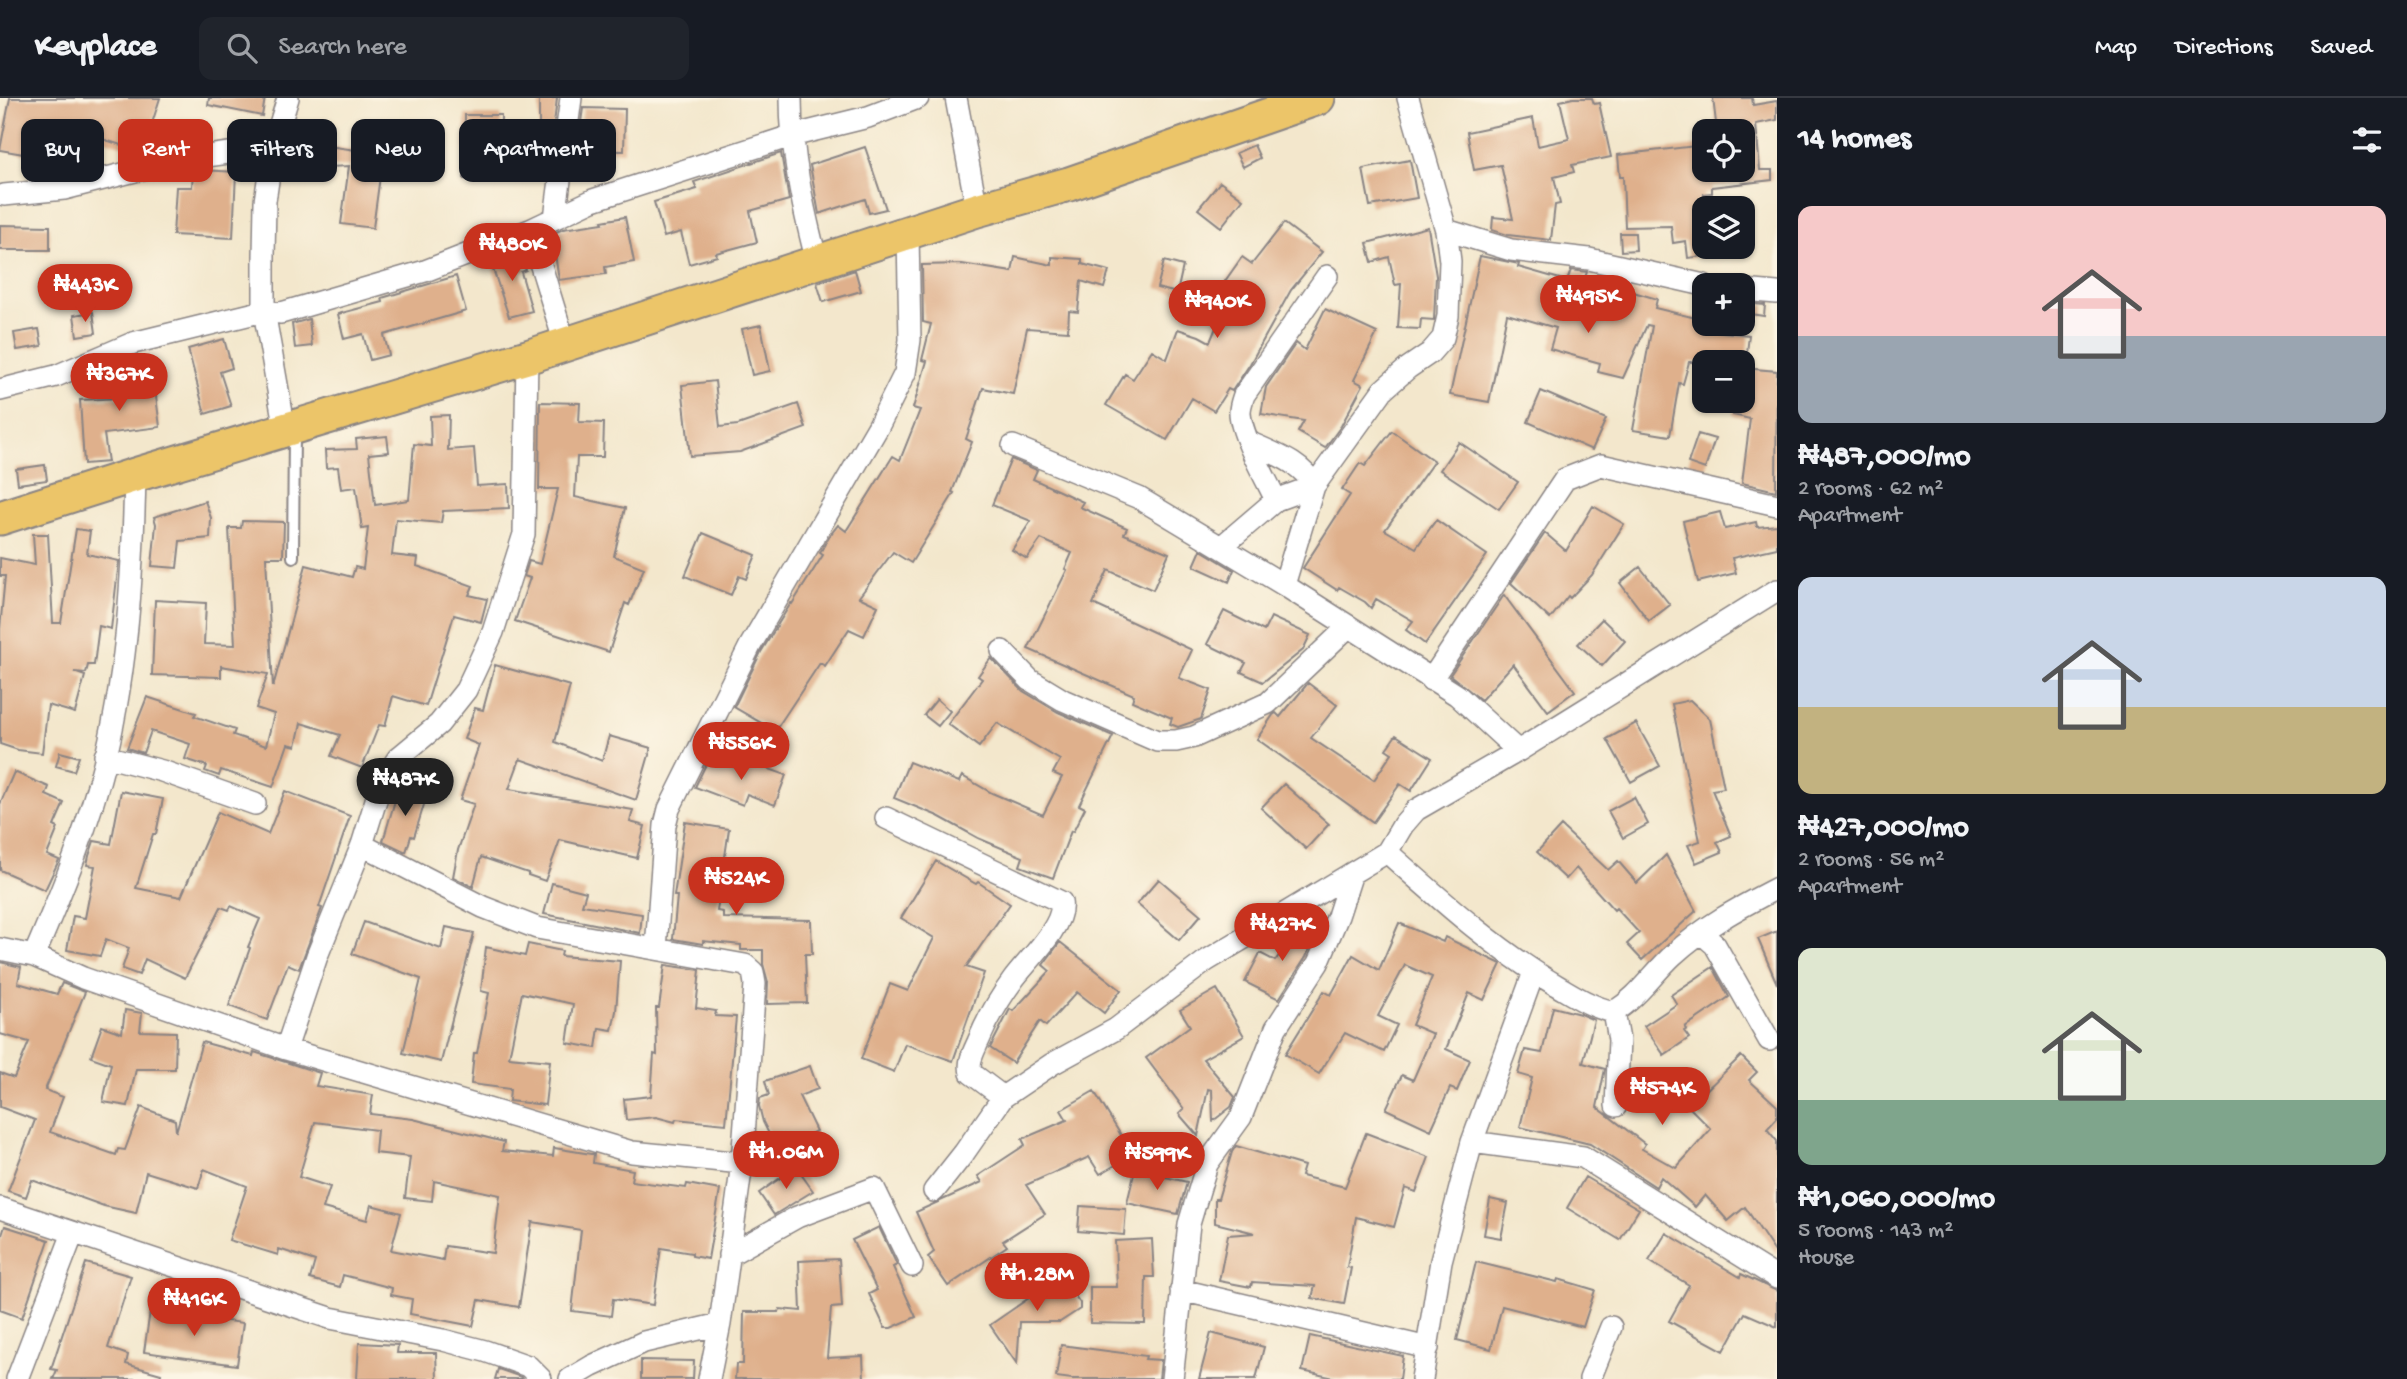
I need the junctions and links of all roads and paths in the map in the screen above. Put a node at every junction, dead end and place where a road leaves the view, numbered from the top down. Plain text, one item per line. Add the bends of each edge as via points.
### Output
1 (289, 98) edge
2 (570, 98) edge
3 (792, 98) edge
4 (918, 98) edge
5 (956, 98) edge
6 (1318, 98) edge
7 (1408, 98) edge
8 (282, 119) edge
9 (791, 136) junction
10 (227, 153) edge
11 (268, 182) edge
12 (4, 195) dead end
13 (977, 210) junction
14 (555, 218) junction
15 (530, 230) junction
16 (1446, 230) junction
17 (908, 234) junction
18 (817, 262) junction
19 (1327, 276) dead end
20 (1692, 282) edge
21 (1755, 290) edge
22 (1777, 293) edge
23 (264, 311) junction
24 (565, 344) junction
25 (527, 357) junction
26 (0, 390) edge
27 (289, 429) junction
28 (1249, 442) junction
29 (1013, 446) dead end
30 (135, 475) junction
31 (1314, 486) junction
32 (1276, 500) junction
33 (1777, 505) edge
34 (0, 518) edge
35 (1221, 547) junction
36 (293, 557) dead end
37 (1284, 585) junction
38 (1777, 590) edge
39 (1349, 626) junction
40 (1002, 651) dead end
41 (1431, 680) junction
42 (1518, 751) junction
43 (106, 756) junction
44 (255, 804) dead end
45 (886, 818) dead end
46 (362, 845) junction
47 (1387, 852) junction
48 (1352, 873) junction
49 (1777, 888) edge
50 (1701, 933) junction
51 (0, 948) edge
52 (656, 949) junction
53 (34, 956) junction
54 (1534, 972) junction
55 (1614, 1012) junction
56 (1769, 1040) dead end
57 (286, 1049) junction
58 (1003, 1097) junction
59 (1615, 1106) dead end
60 (1472, 1142) junction
61 (742, 1163) junction
62 (934, 1191) dead end
63 (0, 1208) edge
64 (73, 1233) junction
65 (729, 1255) junction
66 (912, 1266) dead end
67 (1777, 1278) edge
68 (1181, 1290) junction
69 (720, 1324) junction
70 (1611, 1327) dead end
71 (1428, 1348) junction
72 (17, 1379) edge
73 (541, 1379) edge
74 (570, 1379) edge
75 (709, 1379) edge
76 (1172, 1379) edge
77 (1422, 1379) edge
78 (1590, 1379) edge

1 - 8 street
2 - 14 street
3 - 9 street
4 - 9 street via 868,117
5 - 13 street
6 - 13 main road via 1069,184
7 - 16 street
9 - 14 street via 593,200
9 - 18 street
10 - 12 street via 178,160 64,189
11 - 23 street
13 - 17 main road
14 - 15 street
15 - 23 street via 425,271 281,313
15 - 24 street
16 - 20 street via 1511,250 1589,259
16 - 31 street via 1450,272 1443,338 1383,390
17 - 18 main road
17 - 52 street via 911,340 905,373 878,428 750,646 668,809
18 - 24 main road
19 - 28 street via 1244,396 1240,414
21 - 22 street
23 - 26 street via 133,343 56,376
23 - 27 street
24 - 25 main road
25 - 27 main road
25 - 46 street via 524,534 493,632 466,690 439,724 398,758 381,784
27 - 30 main road
27 - 36 lane
28 - 31 street via 1299,467
28 - 32 street
29 - 35 street via 1139,498
30 - 34 main road
30 - 43 street via 133,567 121,676
31 - 32 street
31 - 37 street
32 - 35 street
33 - 41 street via 1601,466 1565,479
35 - 37 street
37 - 39 street
38 - 42 street
39 - 40 street via 1268,703 1176,741 1157,741 1063,700 1030,680
39 - 41 street
41 - 42 street via 1457,695
42 - 47 street via 1416,810
43 - 44 street
43 - 53 street via 72,868
45 - 58 street via 1061,902 1061,913 1048,936 988,1018 970,1060 971,1073
46 - 52 street via 483,907 537,928
46 - 57 street
47 - 48 street
47 - 54 street
48 - 58 street via 1206,961 1116,1029
48 - 68 street via 1318,963 1276,1028 1241,1117 1206,1164 1189,1224
49 - 50 street
50 - 55 street via 1672,956 1631,1002
50 - 56 street via 1715,945
51 - 53 street
52 - 61 street via 745,965 753,972
53 - 57 street via 83,978
54 - 55 street via 1597,1009
54 - 60 street
55 - 59 street via 1619,1040
57 - 61 street via 632,1152
58 - 62 street
60 - 67 street via 1583,1157
60 - 71 street via 1441,1261
61 - 65 street
63 - 64 street
64 - 72 street
64 - 73 street via 330,1318 485,1350 528,1366
65 - 66 street via 797,1217 874,1188
65 - 69 street
68 - 71 street
68 - 76 street
69 - 74 street via 644,1342
69 - 75 street
70 - 78 street
71 - 77 street

